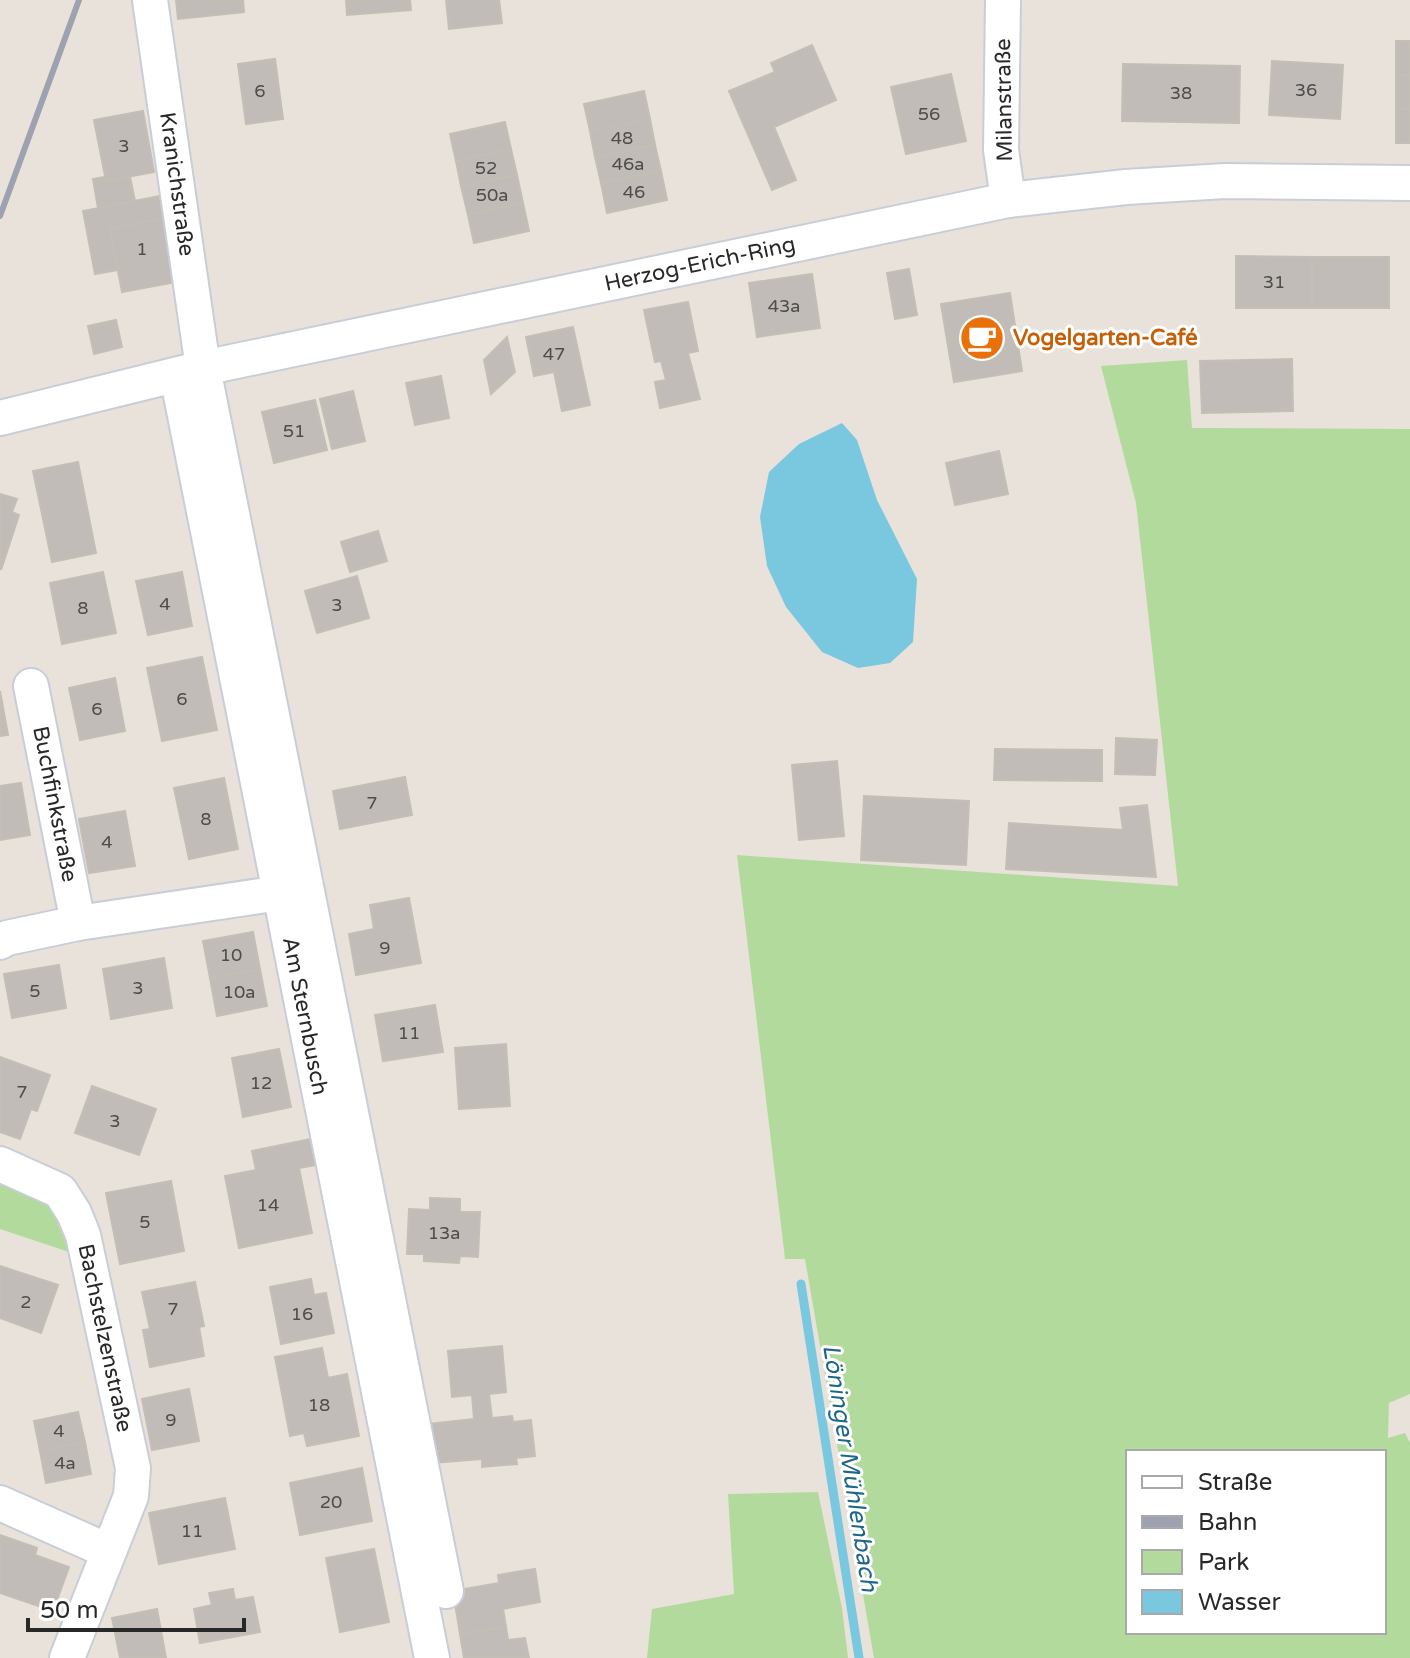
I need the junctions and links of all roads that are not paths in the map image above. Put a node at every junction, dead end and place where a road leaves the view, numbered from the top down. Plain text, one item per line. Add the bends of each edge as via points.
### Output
1 (150, 0) edge
2 (1003, 0) edge
3 (1410, 183) edge
4 (1008, 200) junction
5 (190, 371) junction
6 (0, 418) edge
7 (31, 686) dead end
8 (280, 893) junction
9 (78, 923) junction
10 (0, 942) edge
11 (0, 1164) edge
12 (0, 1503) edge
13 (108, 1551) junction
14 (446, 1591) dead end
15 (67, 1658) edge
16 (432, 1658) edge

1 - 5 street, Kranichstraße
2 - 4 street, Milanstraße via 1001,150
3 - 4 street, Herzog-Erich-Ring via 1225,181
4 - 5 street, Herzog-Erich-Ring
5 - 6 street, Herzog-Erich-Ring
5 - 8 street, Am Sternbusch
5 - 14 street, Am Sternbusch
7 - 9 street, Buchfinkstraße
8 - 9 street
8 - 16 street, Am Sternbusch
9 - 10 street
11 - 13 street, Bachstelzenstraße via 60,1191 83,1235 133,1468 131,1496
12 - 13 street
13 - 15 street, Bachstelzenstraße

